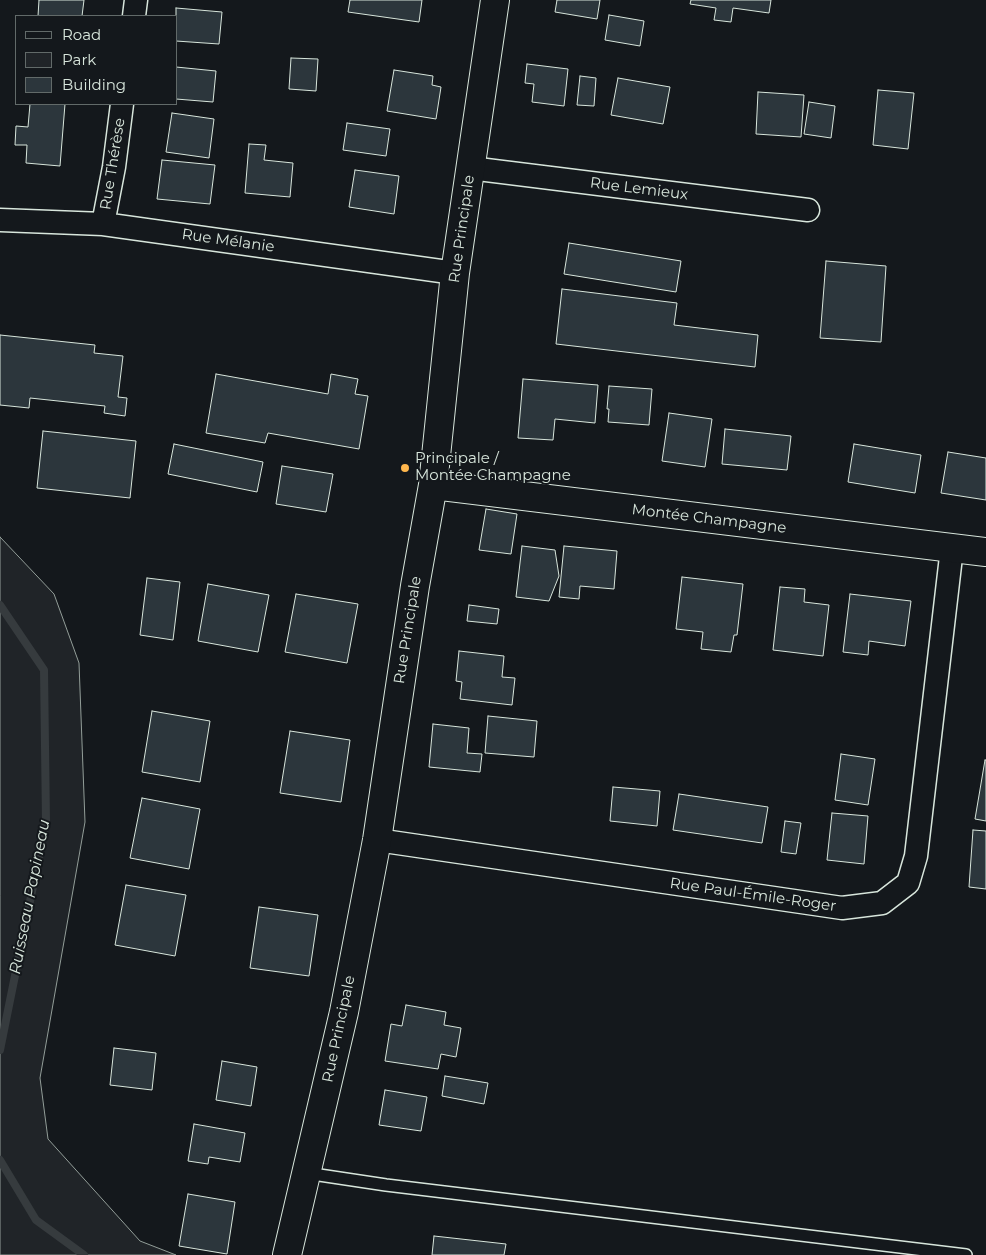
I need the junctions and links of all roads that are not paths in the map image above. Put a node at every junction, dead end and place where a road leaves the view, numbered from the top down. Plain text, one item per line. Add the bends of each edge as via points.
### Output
1 (136, 0) edge
2 (495, 0) edge
3 (134, 15) edge
4 (122, 105) edge
5 (470, 168) junction
6 (808, 210) dead end
7 (0, 220) edge
8 (104, 224) junction
9 (455, 273) junction
10 (433, 485) junction
11 (952, 548) junction
12 (986, 552) edge
13 (377, 840) junction
14 (306, 1173) junction
15 (287, 1255) edge
16 (966, 1255) edge

1 - 3 street
2 - 5 street, Rue Principale
4 - 8 street, Rue Thérèse
5 - 6 street, Rue Lemieux
5 - 9 street, Rue Principale
7 - 8 street, Rue Mélanie
8 - 9 street, Rue Mélanie
9 - 10 street, Rue Principale
10 - 11 street, Montée Champagne
10 - 13 street, Rue Principale
11 - 12 street, Montée Champagne
11 - 13 street, Rue Paul-Émile-Roger via 916,856 908,883 882,903 842,908
13 - 14 street, Rue Principale via 344,1012
14 - 15 street, Rue Principale
14 - 16 lane

